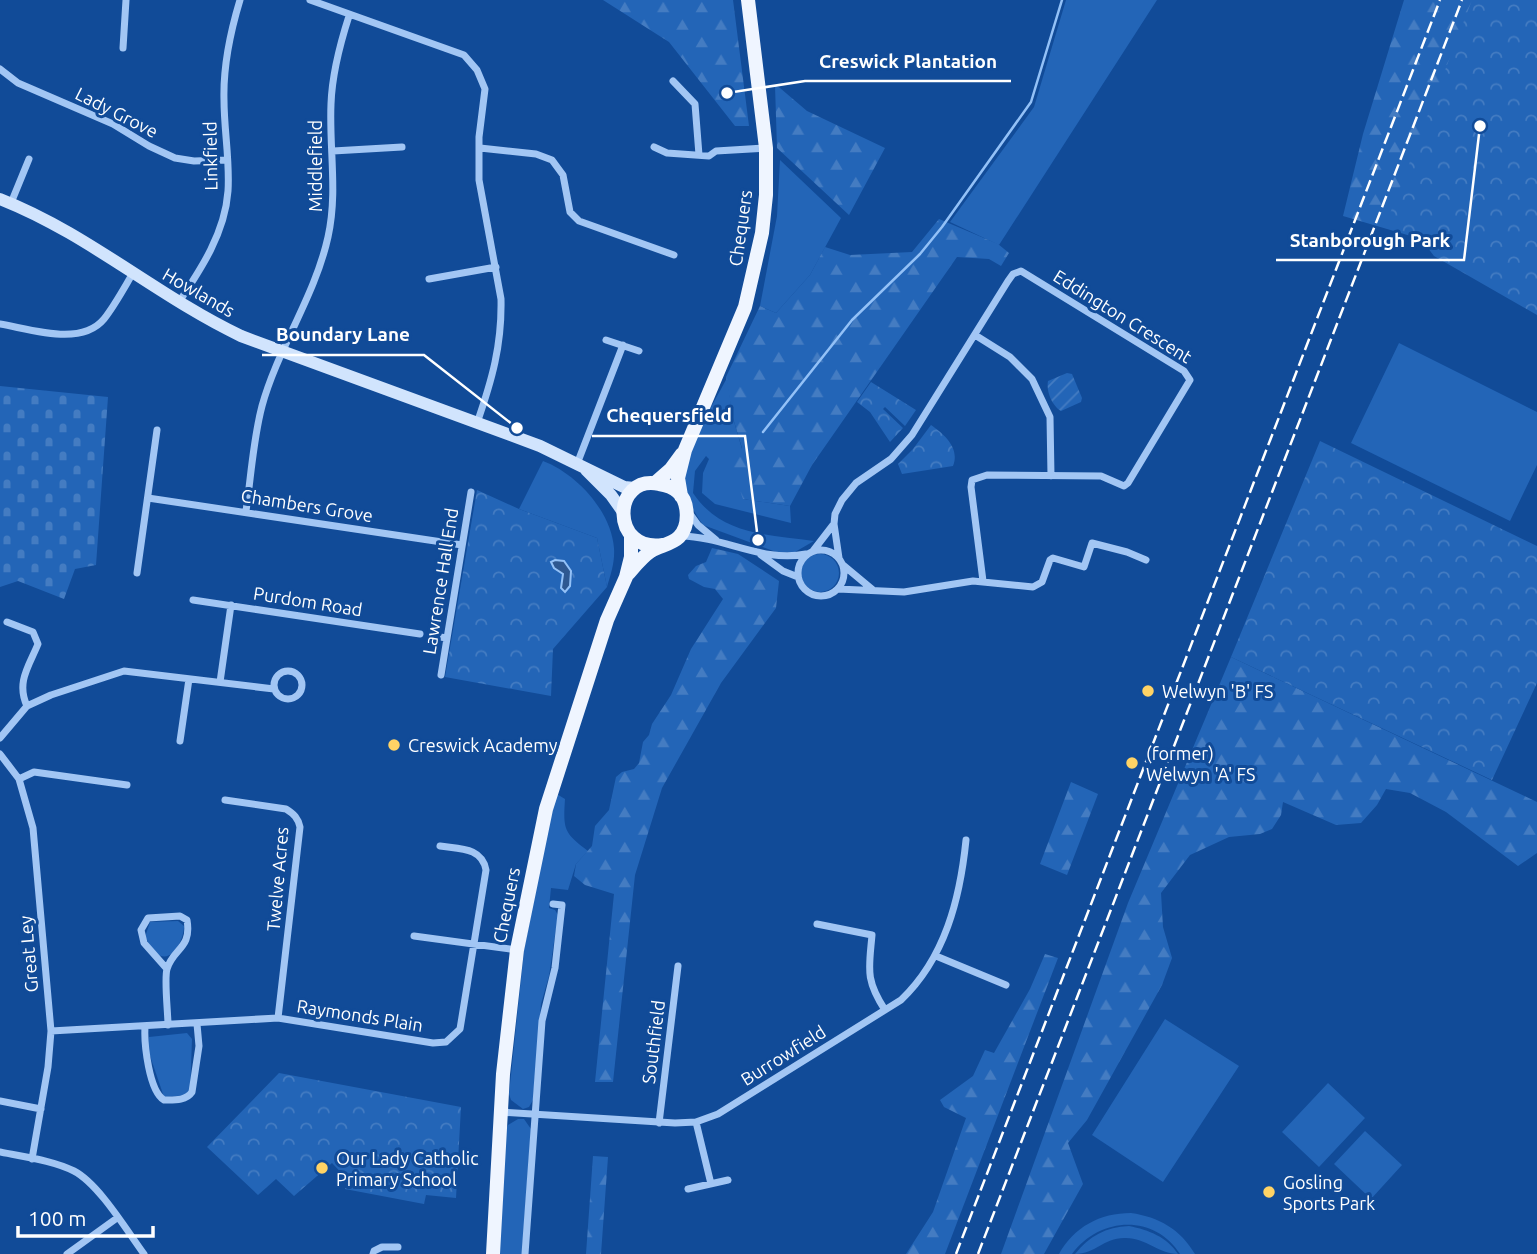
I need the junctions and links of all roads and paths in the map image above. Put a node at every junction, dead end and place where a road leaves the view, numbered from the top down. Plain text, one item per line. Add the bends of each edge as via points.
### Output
1 (126, 0) edge
2 (240, 0) edge
3 (310, 0) edge
4 (748, 0) edge
5 (349, 16) junction
6 (123, 47) dead end
7 (0, 69) edge
8 (673, 81) dead end
9 (402, 147) dead end
10 (654, 147) dead end
11 (480, 148) junction
12 (766, 148) junction
13 (333, 151) junction
14 (699, 155) junction
15 (29, 159) dead end
16 (226, 160) junction
17 (6, 201) edge
18 (674, 255) dead end
19 (496, 267) junction
20 (133, 273) junction
21 (429, 279) dead end
22 (179, 302) junction
23 (0, 324) edge
24 (975, 335) junction
25 (606, 340) dead end
26 (623, 345) junction
27 (282, 351) junction
28 (639, 351) dead end
29 (477, 423) junction
30 (158, 430) dead end
31 (685, 450) junction
32 (581, 467) junction
33 (1051, 476) junction
34 (655, 483) junction
35 (635, 488) junction
36 (471, 492) dead end
37 (681, 496) junction
38 (148, 498) junction
39 (687, 510) junction
40 (246, 511) junction
41 (623, 512) junction
42 (834, 524) junction
43 (631, 535) junction
44 (681, 536) junction
45 (717, 540) junction
46 (462, 545) junction
47 (663, 545) junction
48 (811, 552) junction
49 (761, 555) junction
50 (1146, 561) dead end
51 (841, 562) junction
52 (137, 573) dead end
53 (626, 577) junction
54 (798, 577) junction
55 (983, 581) junction
56 (838, 589) junction
57 (873, 590) junction
58 (192, 600) dead end
59 (231, 605) junction
60 (7, 622) dead end
61 (419, 634) dead end
62 (433, 636) dead end
63 (447, 638) junction
64 (441, 675) dead end
65 (189, 679) junction
66 (220, 682) junction
67 (274, 689) dead end
68 (27, 706) junction
69 (0, 738) edge
70 (180, 741) dead end
71 (0, 754) edge
72 (19, 779) junction
73 (127, 785) dead end
74 (225, 800) dead end
75 (966, 840) dead end
76 (440, 846) dead end
77 (553, 904) dead end
78 (817, 924) dead end
79 (414, 936) dead end
80 (473, 944) junction
81 (517, 950) junction
82 (936, 956) junction
83 (678, 966) dead end
84 (166, 969) junction
85 (1006, 985) dead end
86 (885, 1010) junction
87 (278, 1018) junction
88 (197, 1024) junction
89 (168, 1025) junction
90 (145, 1027) junction
91 (51, 1031) junction
92 (0, 1101) edge
93 (41, 1109) junction
94 (500, 1112) junction
95 (535, 1114) junction
96 (696, 1122) junction
97 (659, 1123) junction
98 (0, 1152) edge
99 (32, 1159) junction
100 (728, 1180) dead end
101 (711, 1184) junction
102 (688, 1189) dead end
103 (117, 1218) junction
104 (398, 1247) dead end
105 (67, 1254) edge
106 (145, 1254) edge
107 (373, 1254) edge
108 (492, 1254) edge
109 (526, 1254) edge

1 - 6 street
2 - 16 street, Linkfield via 226,57
3 - 5 street
4 - 12 main road, Chequers
5 - 11 street via 447,47 471,62 485,89
5 - 13 street, Middlefield via 331,102
7 - 16 street, Lady Grove via 18,83 113,124 175,158
8 - 14 street via 695,104
9 - 13 street
10 - 14 street via 667,153
11 - 18 street via 552,160 563,175 570,212 579,221
11 - 19 street via 480,189
12 - 14 street
12 - 31 main road, Chequers via 763,220 752,282
13 - 27 street, Middlefield via 328,238
15 - 17 street
16 - 22 street, Linkfield via 228,191 215,241
17 - 20 street, Howlands via 76,235
19 - 21 street
19 - 29 street via 500,345
20 - 22 street, Howlands
20 - 23 street via 103,321 88,331 60,334
22 - 27 street, Howlands via 241,336
24 - 33 street via 1010,356 1032,379 1050,417
24 - 33 street, Eddington Crescent via 1013,274 1021,271 1188,374 1183,393 1124,486 1101,476
24 - 42 street, Eddington Crescent via 912,435 891,459 848,490
25 - 26 street
26 - 28 street
26 - 32 street
27 - 29 street, Howlands
27 - 40 street, Middlefield via 262,405
29 - 32 street, Howlands
30 - 38 street
31 - 34 main road, Chequers
31 - 37 main road, Chequers via 678,478
32 - 35 street, Howlands
32 - 41 street, Howlands
33 - 55 street, Eddington Crescent via 987,475 972,480
34 - 35 main road
34 - 37 main road via 669,486
35 - 41 main road
36 - 46 street, Lawrence Hall End
37 - 39 main road
38 - 40 street, Chambers Grove
38 - 52 street
39 - 44 main road
39 - 45 street
40 - 46 street, Chambers Grove
41 - 43 main road
42 - 48 street, Eddington Crescent
42 - 51 street
43 - 47 main road via 647,545
43 - 53 main road, Chequers
44 - 45 street
44 - 47 main road
45 - 49 street
46 - 63 street, Lawrence Hall End
47 - 53 main road, Chequers
48 - 49 street via 788,558
48 - 51 street via 827,550
48 - 54 street via 800,564
49 - 54 street
50 - 55 street via 1092,543 1084,567 1053,558 1038,586
51 - 56 street via 844,578
51 - 57 street
53 - 81 main road, Chequers via 554,778
54 - 56 street via 811,594 825,596
55 - 57 street via 904,592
56 - 57 street
58 - 59 street, Purdom Road
59 - 61 street, Purdom Road
59 - 66 street
60 - 68 street via 33,632 38,644 23,680 21,692
62 - 63 street
63 - 64 street, Lawrence Hall End
65 - 66 street
65 - 68 street via 124,671
65 - 70 street
66 - 67 street
68 - 69 street
71 - 72 street, Great Ley
72 - 73 street via 34,772
72 - 91 street, Great Ley via 33,828
74 - 87 street, Twelve Acres via 286,809 299,821
75 - 82 street, Burrowfield via 956,902
76 - 80 street, Raymonds Plain via 475,852 485,861
77 - 95 street via 562,905 555,968 542,1021
78 - 86 street via 872,935 869,978
79 - 80 street
80 - 81 street
80 - 87 street, Raymonds Plain via 460,1028 446,1042
81 - 94 main road, Chequers
82 - 85 street
82 - 86 street, Burrowfield via 913,989
83 - 97 street, Southfield
84 - 84 street via 144,943 141,930 148,918 180,916 187,920 187,940
84 - 89 street
86 - 96 street, Burrowfield via 718,1114
87 - 88 street, Raymonds Plain
88 - 89 street, Raymonds Plain
88 - 90 street via 199,1046 192,1092 173,1100 164,1100 157,1093 146,1055
89 - 90 street, Raymonds Plain
90 - 91 street, Raymonds Plain
91 - 93 street, Great Ley
92 - 93 street
93 - 99 street, Great Ley
94 - 95 street, Burrowfield
94 - 108 main road, Chequers
95 - 97 street, Burrowfield
95 - 109 street
96 - 97 street, Burrowfield
96 - 101 street
98 - 99 street
99 - 103 street via 83,1177
100 - 101 street
101 - 102 street
103 - 105 street
103 - 106 street
104 - 107 street via 382,1247

